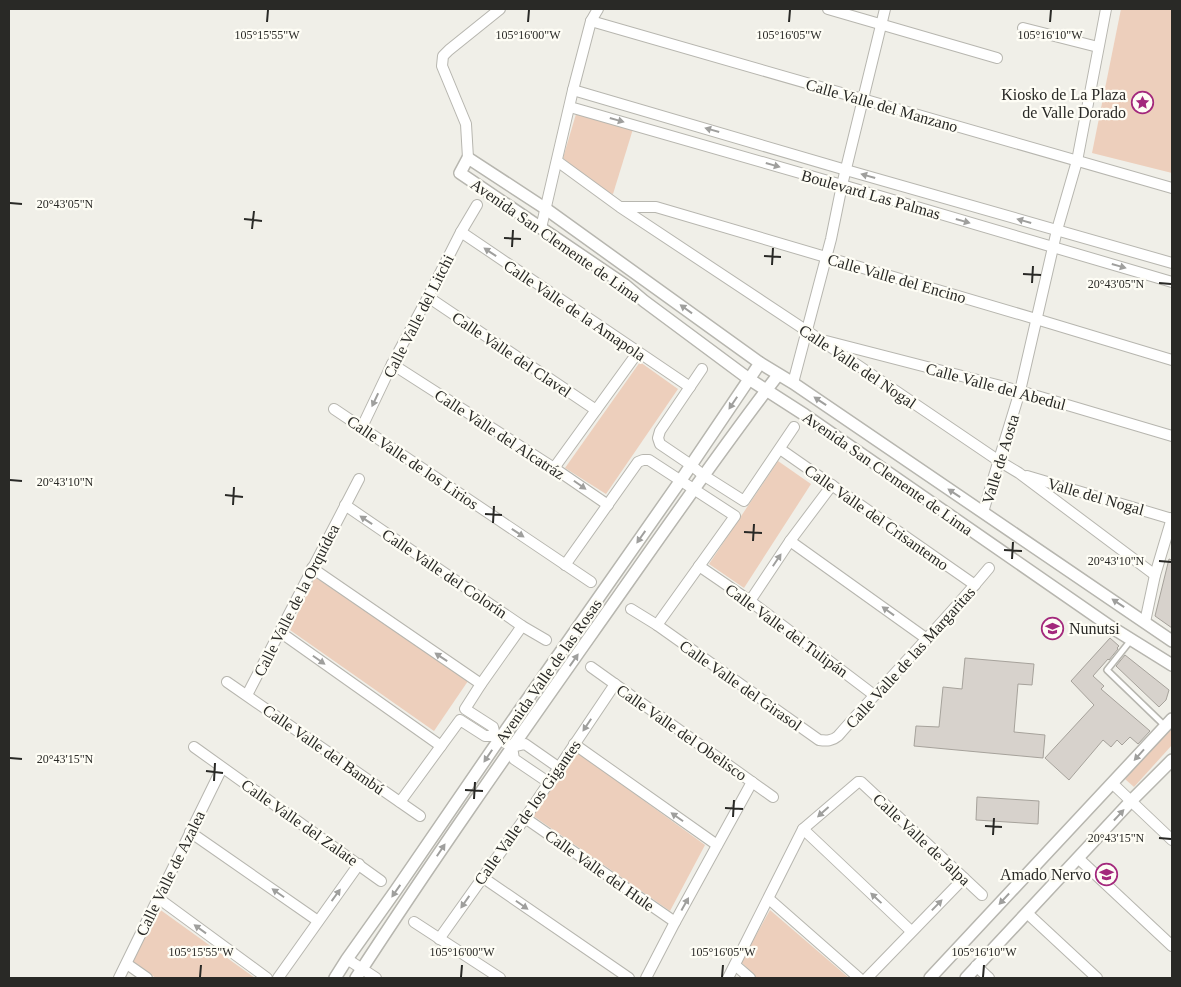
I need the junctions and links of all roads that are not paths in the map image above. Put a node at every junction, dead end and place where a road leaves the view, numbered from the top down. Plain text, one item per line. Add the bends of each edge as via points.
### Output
1 (500, 9) edge
2 (598, 9) edge
3 (828, 9) edge
4 (885, 9) edge
5 (1106, 9) edge
6 (591, 21) junction
7 (881, 24) junction
8 (1023, 28) dead end
9 (1098, 47) junction
10 (997, 58) dead end
11 (573, 90) junction
12 (862, 99) junction
13 (570, 107) junction
14 (468, 158) junction
15 (557, 161) junction
16 (1077, 161) junction
17 (846, 170) junction
18 (842, 185) junction
19 (1172, 188) edge
20 (477, 205) dead end
21 (620, 207) junction
22 (546, 209) junction
23 (541, 228) junction
24 (1057, 230) junction
25 (461, 232) junction
26 (1054, 248) junction
27 (826, 257) junction
28 (1172, 263) edge
29 (1172, 282) edge
30 (428, 297) junction
31 (1036, 319) junction
32 (807, 331) junction
33 (819, 339) junction
34 (638, 352) junction
35 (1172, 360) edge
36 (760, 363) junction
37 (392, 364) junction
38 (702, 369) dead end
39 (778, 375) junction
40 (749, 379) junction
41 (793, 383) junction
42 (690, 387) junction
43 (766, 390) junction
44 (1020, 391) junction
45 (334, 409) dead end
46 (596, 410) junction
47 (362, 427) junction
48 (794, 427) dead end
49 (1172, 436) edge
50 (780, 449) junction
51 (999, 461) junction
52 (691, 465) junction
53 (554, 468) junction
54 (1019, 474) junction
55 (704, 475) junction
56 (359, 479) dead end
57 (681, 480) junction
58 (832, 485) junction
59 (694, 489) junction
60 (345, 505) junction
61 (608, 505) junction
62 (983, 512) junction
63 (1172, 518) edge
64 (790, 540) junction
65 (565, 565) junction
66 (699, 566) junction
67 (312, 568) junction
68 (989, 568) dead end
69 (1155, 575) junction
70 (591, 582) dead end
71 (975, 585) junction
72 (750, 601) junction
73 (631, 610) dead end
74 (1145, 622) junction
75 (657, 625) junction
76 (522, 626) junction
77 (280, 632) junction
78 (928, 639) junction
79 (546, 640) dead end
80 (1131, 640) junction
81 (1172, 641) edge
82 (1172, 665) edge
83 (591, 667) dead end
84 (227, 682) dead end
85 (481, 684) junction
86 (615, 684) junction
87 (247, 695) junction
88 (874, 695) junction
89 (1169, 722) edge
90 (498, 738) junction
91 (827, 741) joint
92 (574, 744) junction
93 (441, 746) junction
94 (512, 746) junction
95 (194, 747) dead end
96 (1172, 760) edge
97 (222, 768) junction
98 (558, 768) junction
99 (548, 782) junction
100 (752, 782) junction
101 (1112, 784) junction
102 (773, 798) dead end
103 (1131, 801) junction
104 (400, 802) junction
105 (420, 816) dead end
106 (525, 818) junction
107 (803, 829) junction
108 (190, 832) junction
109 (1172, 840) edge
110 (717, 845) junction
111 (1078, 858) junction
112 (359, 864) junction
113 (482, 877) junction
114 (964, 878) junction
115 (381, 881) dead end
116 (982, 895) dead end
117 (158, 898) junction
118 (769, 898) junction
119 (1027, 913) junction
120 (318, 921) junction
121 (414, 922) dead end
122 (675, 922) junction
123 (911, 931) junction
124 (439, 939) junction
125 (1172, 946) edge
126 (347, 959) junction
127 (127, 964) junction
128 (735, 965) junction
129 (976, 966) junction
130 (359, 973) edge
131 (119, 978) edge
132 (147, 978) edge
133 (267, 978) edge
134 (278, 978) edge
135 (337, 978) edge
136 (376, 978) edge
137 (500, 978) edge
138 (628, 978) edge
139 (646, 978) edge
140 (728, 978) edge
141 (750, 978) edge
142 (860, 978) edge
143 (867, 978) edge
144 (930, 978) edge
145 (966, 978) edge
146 (989, 978) edge
147 (1097, 978) edge

1 - 14 street via 444,56 442,66 466,124
2 - 6 street
3 - 7 street
4 - 7 street
5 - 9 street, Valle de Aosta
6 - 11 street
6 - 12 street, Calle Valle del Manzano
7 - 10 street
7 - 12 street
8 - 9 street
9 - 16 street, Valle de Aosta
11 - 13 street
17 -> 11 street, Boulevard Las Palmas
12 - 16 street, Calle Valle del Manzano
12 - 17 street
13 - 15 street
13 -> 18 street, Boulevard Las Palmas
14 - 22 street, Avenida San Clemente de Lima
14 - 23 street, Avenida San Clemente de Lima via 460,173
15 - 21 street, Calle Valle del Nogal
15 - 22 street
16 - 19 street, Calle Valle del Manzano
16 - 24 street, Valle de Aosta
17 - 18 street
24 -> 17 street, Boulevard Las Palmas
18 -> 26 street, Boulevard Las Palmas
18 - 27 street
20 - 25 street, Calle Valle del Litchi
21 - 27 street, Calle Valle del Encino via 656,207
21 - 32 street, Calle Valle del Nogal
22 - 23 street
36 -> 22 street, Avenida San Clemente de Lima
23 - 40 street, Avenida San Clemente de Lima via 625,285
24 - 26 street, Valle de Aosta
24 - 28 street, Boulevard Las Palmas
25 - 30 street, Calle Valle del Litchi
34 -> 25 street, Calle Valle de la Amapola
26 -> 29 street, Boulevard Las Palmas
26 - 31 street, Valle de Aosta
27 - 31 street, Calle Valle del Encino
27 - 32 street
30 - 37 street, Calle Valle del Litchi
30 - 46 street, Calle Valle del Clavel
31 - 35 street, Calle Valle del Encino
31 - 44 street, Valle de Aosta
32 - 33 street, Calle Valle del Nogal
32 - 41 street
33 - 44 street, Calle Valle del Abedul
33 - 51 street, Calle Valle del Nogal
34 - 42 street, Calle Valle de la Amapola
34 - 46 street
36 - 39 street, Avenida San Clemente de Lima
36 - 40 street, Avenida Valle de las Rosas
37 -> 47 street, Calle Valle del Litchi
37 - 53 street, Calle Valle del Alcatráz
38 - 42 street
39 - 41 street, Avenida San Clemente de Lima
39 - 43 street, Avenida Valle de las Rosas
40 - 43 street, Avenida San Clemente de Lima
40 -> 52 street, Avenida Valle de las Rosas
62 -> 41 street, Avenida San Clemente de Lima
42 - 52 street via 658,438 660,444
43 - 55 street, Avenida Valle de las Rosas
43 - 80 street, Avenida San Clemente de Lima
44 - 49 street, Calle Valle del Abedul
44 - 51 street, Valle de Aosta
45 - 47 street, Calle Valle de los Lirios
46 - 53 street
47 -> 65 street, Calle Valle de los Lirios
48 - 50 street
50 - 55 street via 744,501
50 - 58 street, Calle Valle del Crisantemo
51 - 54 street, Calle Valle del Nogal
51 - 62 street, Valle de Aosta
52 - 55 street
52 - 57 street, Avenida Valle de las Rosas
53 -> 61 street, Calle Valle del Alcatráz
54 - 63 street, Valle del Nogal
54 - 69 street, Calle Valle del Nogal
55 - 59 street, Avenida Valle de las Rosas
56 - 60 street, Calle Valle de la Orquídea
57 - 59 street
57 - 61 street via 649,460 643,460 638,462
57 -> 90 street, Avenida Valle de las Rosas
58 - 64 street
58 - 71 street, Calle Valle del Crisantemo
59 - 66 street via 735,516
94 -> 59 street, Avenida Valle de las Rosas
60 - 67 street, Calle Valle de la Orquídea
76 -> 60 street, Calle Valle del Colorín
61 - 65 street
74 -> 62 street, Avenida San Clemente de Lima
63 - 69 street
72 -> 64 street
78 -> 64 street
65 - 70 street, Calle Valle de los Lirios
66 - 72 street, Calle Valle del Tulipán
66 - 75 street
67 - 77 street, Calle Valle de la Orquídea
85 -> 67 street
68 - 71 street, Calle Valle de las Margaritas
69 - 74 street
71 - 78 street, Calle Valle de las Margaritas
72 - 88 street, Calle Valle del Tulipán
73 - 75 street, Calle Valle del Girasol
74 - 81 street, Avenida San Clemente de Lima
75 - 91 street, Calle Valle del Girasol via 819,740
76 - 79 street, Calle Valle del Colorín
76 - 85 street
77 - 87 street, Calle Valle de la Orquídea
77 -> 93 street
78 - 88 street, Calle Valle de las Margaritas
80 - 82 street, Avenida San Clemente de Lima
80 - 89 lane via 1107,670
83 - 86 street, Calle Valle del Obelisco
84 - 87 street, Calle Valle del Bambú
85 - 90 street via 466,709 493,727
86 -> 92 street, Calle Valle de los Gigantes
86 - 100 street, Calle Valle del Obelisco
87 - 104 street, Calle Valle del Bambú
88 - 91 street, Calle Valle de las Margaritas via 838,736
89 -> 101 street
90 - 93 street via 485,736 460,720
90 - 94 street
90 -> 126 street, Avenida Valle de las Rosas
92 - 98 street, Calle Valle de los Gigantes
110 -> 92 street
93 - 104 street
94 - 98 street via 525,744
94 - 99 street via 514,759
130 -> 94 street, Avenida Valle de las Rosas
95 - 97 street, Calle Valle del Zalate
96 - 103 street
97 - 108 street, Calle Valle de Azalea
97 - 112 street, Calle Valle del Zalate
98 - 99 street, Calle Valle de los Gigantes
99 - 106 street, Calle Valle de los Gigantes
100 - 102 street, Calle Valle del Obelisco
100 - 110 street
101 - 103 street
101 -> 144 street
103 - 109 street
111 -> 103 street
104 - 105 street, Calle Valle del Bambú
106 - 113 street, Calle Valle de los Gigantes
106 - 122 street, Calle Valle del Hule
114 -> 107 street, Calle Valle de Jalpa via 861,782 855,783
107 - 118 street
123 -> 107 street
108 - 117 street, Calle Valle de Azalea
120 -> 108 street
122 -> 110 street
111 - 119 street
111 - 125 street
112 - 115 street, Calle Valle del Zalate
120 -> 112 street
113 -> 124 street, Calle Valle de los Gigantes
113 -> 138 street
114 - 116 street, Calle Valle de Jalpa
123 -> 114 street
117 - 127 street, Calle Valle de Azalea
133 -> 117 street
118 - 128 street
118 - 142 street
119 - 129 street
119 - 147 street
120 - 134 street
121 - 124 street
122 - 139 street
123 - 143 street
124 - 137 street
126 - 130 street
126 - 135 street, Avenida Valle de las Rosas
127 - 131 street, Calle Valle de Azalea
127 - 132 street
128 - 140 street
128 - 141 street
129 - 145 street
129 - 146 street
130 - 136 street

